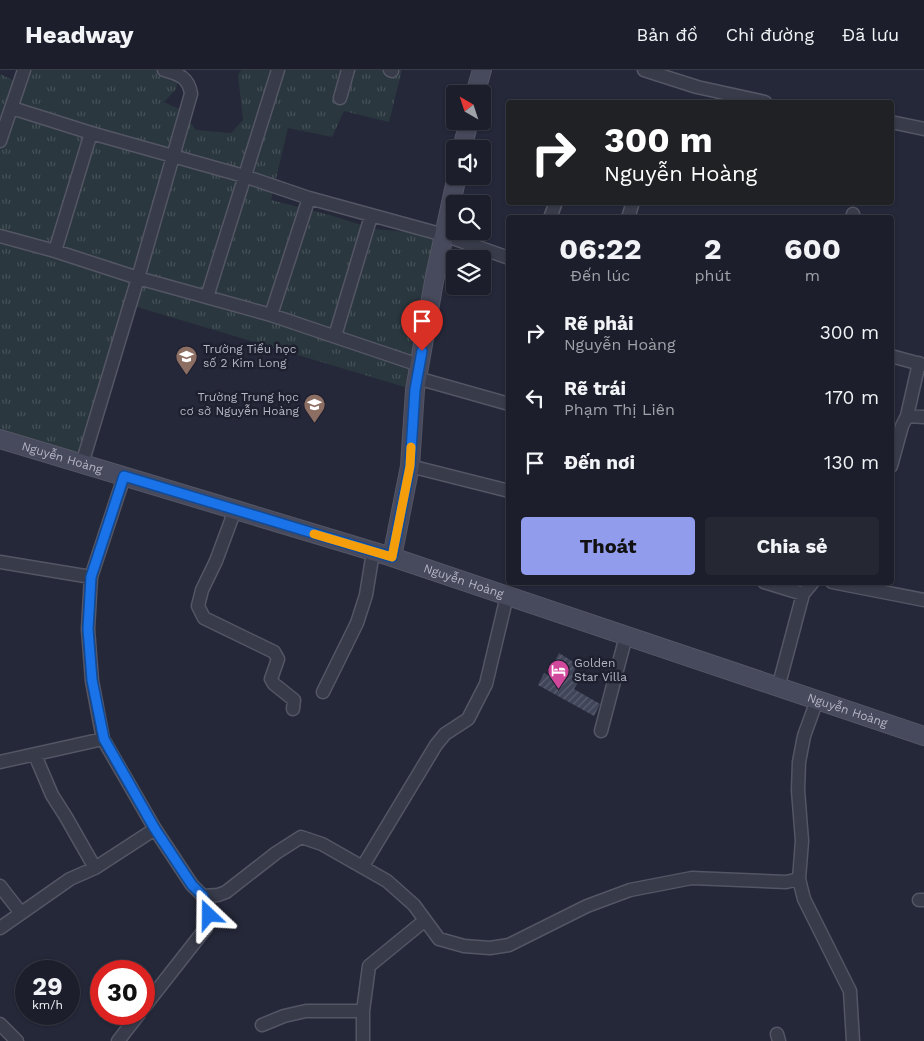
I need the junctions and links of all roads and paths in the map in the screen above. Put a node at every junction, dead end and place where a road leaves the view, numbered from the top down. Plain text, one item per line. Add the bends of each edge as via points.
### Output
1 (24, 70) edge
2 (164, 70) edge
3 (192, 70) edge
4 (278, 70) edge
5 (348, 70) edge
6 (482, 70) edge
7 (644, 70) edge
8 (188, 83) junction
9 (478, 85) edge
10 (340, 98) dead end
11 (756, 100) edge
12 (12, 108) junction
13 (894, 123) edge
14 (924, 129) edge
15 (91, 133) junction
16 (0, 138) edge
17 (172, 157) junction
18 (244, 176) junction
19 (454, 185) edge
20 (309, 198) junction
21 (371, 216) junction
22 (444, 235) junction
23 (0, 236) edge
24 (55, 251) junction
25 (506, 257) edge
26 (138, 278) junction
27 (207, 297) junction
28 (271, 315) junction
29 (335, 336) junction
30 (894, 357) edge
31 (922, 364) edge
32 (418, 372) junction
33 (506, 403) edge
34 (907, 416) junction
35 (924, 418) edge
36 (0, 439) edge
37 (894, 455) edge
38 (82, 464) junction
39 (410, 466) junction
40 (124, 476) junction
41 (506, 490) edge
42 (235, 510) junction
43 (373, 552) junction
44 (392, 557) junction
45 (0, 562) edge
46 (91, 577) junction
47 (774, 585) edge
48 (811, 585) edge
49 (863, 585) edge
50 (803, 594) junction
51 (507, 596) junction
52 (924, 600) edge
53 (626, 636) junction
54 (778, 688) junction
55 (323, 692) dead end
56 (817, 700) junction
57 (293, 708) dead end
58 (601, 731) dead end
59 (924, 736) edge
60 (104, 739) junction
61 (35, 755) junction
62 (0, 762) edge
63 (155, 829) junction
64 (362, 866) junction
65 (94, 868) junction
66 (799, 879) junction
67 (0, 886) edge
68 (203, 896) junction
69 (21, 913) junction
70 (424, 921) junction
71 (0, 928) edge
72 (155, 993) edge
73 (363, 1011) junction
74 (0, 1024) edge
75 (262, 1024) dead end
76 (130, 1025) edge
77 (17, 1041) edge
78 (118, 1041) edge
79 (363, 1041) edge
80 (853, 1041) edge

1 - 12 street
2 - 8 street via 181,76
3 - 8 street
4 - 18 street
5 - 10 street
6 - 9 street
7 - 11 street
8 - 17 street via 190,99
12 - 15 street
12 - 16 street
13 - 14 street
15 - 17 street
15 - 24 street
17 - 18 street
17 - 26 street
18 - 20 street
18 - 27 street
19 - 22 street
20 - 21 street
20 - 28 street
21 - 22 street
21 - 29 street
22 - 25 street
22 - 32 street
23 - 24 street
24 - 26 street
26 - 27 street
26 - 38 street
27 - 28 street
28 - 29 street
29 - 32 street
30 - 31 street
31 - 34 street
32 - 33 street
32 - 39 street
34 - 35 street
34 - 37 street
36 - 38 street, Nguyễn Hoàng
38 - 40 street, Nguyễn Hoàng
39 - 41 street
39 - 44 street
40 - 42 street, Nguyễn Hoàng
40 - 46 street
42 - 43 street, Nguyễn Hoàng
42 - 57 street via 198,606 204,618 274,652 278,659 271,679 294,700
43 - 44 street, Nguyễn Hoàng
43 - 55 street via 358,623
44 - 51 street, Nguyễn Hoàng
45 - 46 street
46 - 60 street via 89,660
47 - 50 street
48 - 50 street
49 - 52 street
50 - 54 street
51 - 53 street, Nguyễn Hoàng
51 - 64 street via 486,684 468,720 445,734 436,745
53 - 54 street, Nguyễn Hoàng
53 - 58 street
54 - 56 street, Nguyễn Hoàng
56 - 59 street, Nguyễn Hoàng
56 - 66 street via 799,762 802,842
60 - 61 street
60 - 63 street
61 - 62 street
61 - 65 street via 49,789
63 - 65 street
63 - 68 street via 192,885
64 - 68 street via 322,844 301,838 226,892
64 - 70 street via 387,881 414,905
65 - 69 street via 70,879
66 - 70 street via 786,882 692,878 630,890 587,906 509,945 464,946 439,939
66 - 80 street via 804,900 850,991
67 - 69 street
68 - 72 street via 209,915 206,928
69 - 71 street
70 - 73 street via 369,966
73 - 75 street via 306,1011
73 - 79 street
74 - 77 street
76 - 78 street

